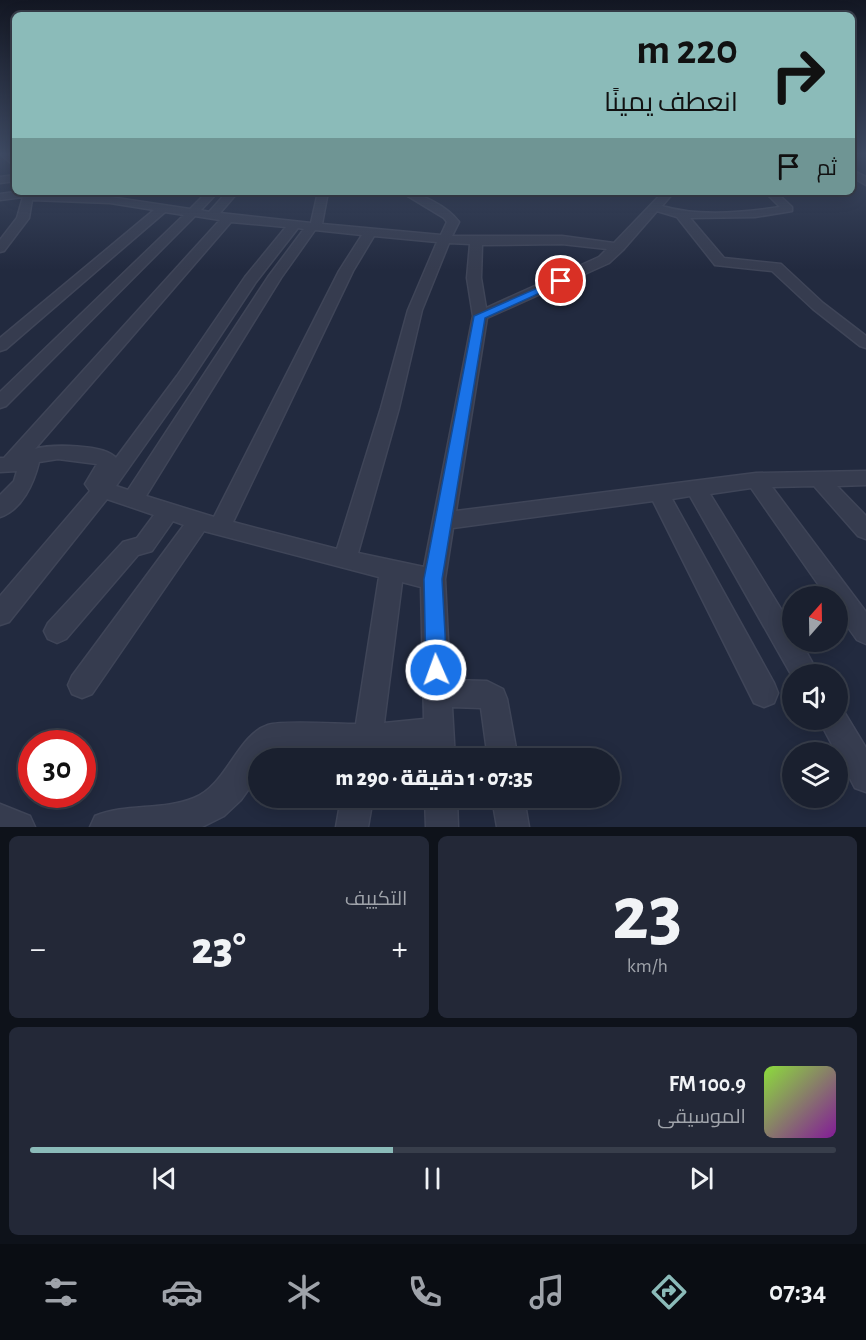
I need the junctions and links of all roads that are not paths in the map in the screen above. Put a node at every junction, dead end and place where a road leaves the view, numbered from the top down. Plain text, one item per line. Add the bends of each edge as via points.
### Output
1 (52, 195) edge
2 (86, 195) edge
3 (210, 195) edge
4 (230, 195) edge
5 (322, 195) edge
6 (411, 195) edge
7 (666, 195) edge
8 (773, 195) edge
9 (0, 196) edge
10 (28, 197) edge
11 (164, 207) junction
12 (655, 207) junction
13 (0, 209) edge
14 (194, 212) junction
15 (212, 215) junction
16 (681, 215) junction
17 (228, 218) junction
18 (308, 226) junction
19 (15, 230) junction
20 (0, 232) edge
21 (370, 232) junction
22 (444, 238) junction
23 (476, 241) junction
24 (619, 247) junction
25 (0, 248) edge
26 (480, 316) junction
27 (866, 344) edge
28 (0, 346) edge
29 (0, 402) edge
30 (30, 460) junction
31 (4, 466) edge
32 (818, 478) junction
33 (866, 478) edge
34 (756, 480) junction
35 (696, 488) junction
36 (103, 490) junction
37 (659, 493) junction
38 (132, 501) junction
39 (0, 509) edge
40 (168, 511) junction
41 (445, 521) junction
42 (210, 523) junction
43 (866, 530) edge
44 (345, 560) junction
45 (392, 571) junction
46 (433, 579) junction
47 (0, 614) edge
48 (57, 631) dead end
49 (866, 632) edge
50 (800, 664) edge
51 (82, 685) dead end
52 (437, 693) junction
53 (764, 693) dead end
54 (838, 730) edge
55 (439, 745) edge
56 (263, 748) edge
57 (358, 748) edge
58 (367, 748) edge
59 (385, 748) edge
60 (501, 748) edge
61 (248, 767) edge
62 (866, 777) edge
63 (355, 808) edge
64 (441, 808) edge
65 (510, 808) edge
66 (0, 820) edge
67 (19, 827) edge
68 (106, 827) edge
69 (352, 827) edge
70 (442, 827) edge
71 (513, 827) edge

1 - 2 street
1 - 10 street
2 - 11 street
3 - 14 street
4 - 15 street
5 - 18 street
6 - 22 street via 452,219
7 - 12 street
8 - 16 street via 788,209 755,214
9 - 10 street
10 - 13 street
10 - 19 street
11 - 14 street
11 - 28 street
12 - 16 street
12 - 24 street
14 - 15 street
14 - 29 street
15 - 17 street
16 - 27 street via 716,260 776,267
17 - 18 street
17 - 31 street
18 - 21 street
18 - 36 street via 266,257
18 - 38 street
19 - 20 street
19 - 25 street
21 - 22 street
21 - 42 street
22 - 23 street
22 - 44 street via 415,310
23 - 24 street via 551,240
23 - 26 street via 474,278
24 - 26 street via 604,260
26 - 41 street
30 - 31 street
30 - 36 street via 46,453 105,458 108,462 94,484
30 - 39 street via 23,484
32 - 33 street
32 - 34 street
32 - 43 street
34 - 35 street
34 - 49 street
35 - 37 street
35 - 50 street
36 - 38 street
36 - 47 street
37 - 41 street
37 - 53 street
38 - 40 street
40 - 42 street
40 - 48 street via 144,545 131,548
41 - 46 street
42 - 44 street
42 - 51 street
44 - 45 street
45 - 46 street
45 - 58 street
46 - 52 street
52 - 55 street
52 - 60 street via 487,695 493,699
54 - 62 street
55 - 59 street
56 - 57 street via 271,738
61 - 68 street via 224,797 194,816
63 - 69 street
64 - 70 street
65 - 71 street
66 - 67 street

